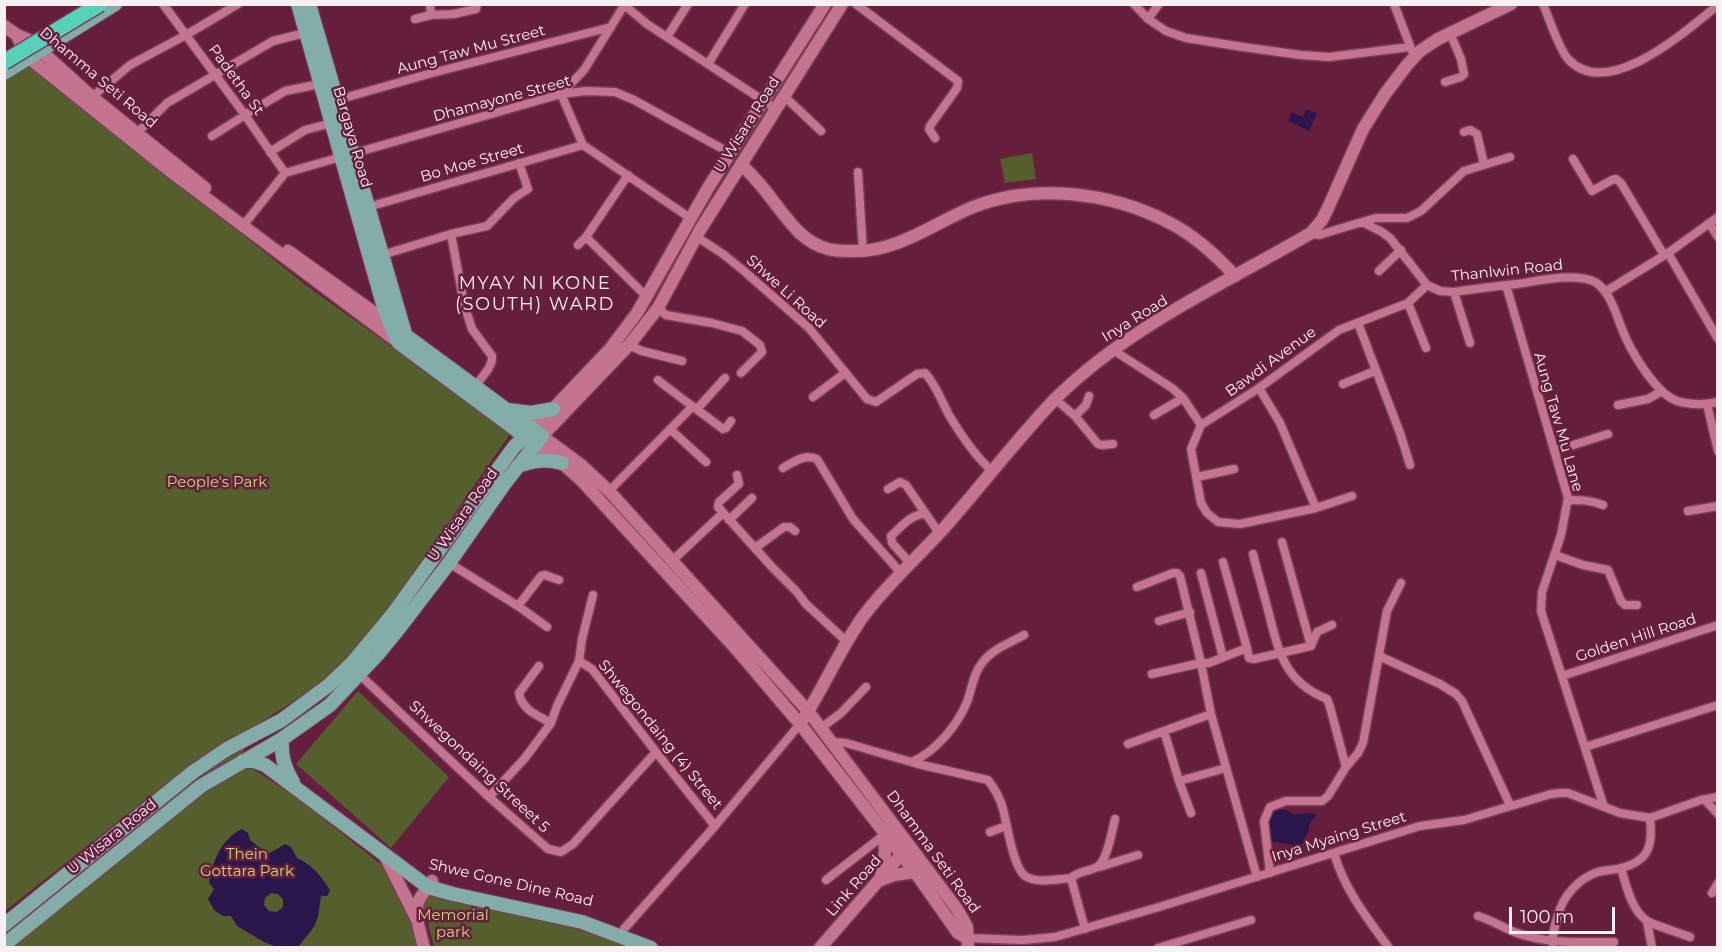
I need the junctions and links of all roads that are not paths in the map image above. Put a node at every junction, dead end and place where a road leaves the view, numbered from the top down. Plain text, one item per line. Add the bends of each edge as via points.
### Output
1 (90, 4) edge
2 (100, 4) edge
3 (115, 4) edge
4 (163, 4) edge
5 (238, 4) edge
6 (298, 4) edge
7 (309, 4) edge
8 (430, 4) edge
9 (477, 4) edge
10 (688, 4) edge
11 (745, 4) edge
12 (825, 4) edge
13 (842, 4) edge
14 (856, 4) edge
15 (1134, 4) edge
16 (1159, 4) edge
17 (1394, 4) edge
18 (1511, 4) edge
19 (1543, 4) edge
20 (624, 5) edge
21 (1718, 5) edge
22 (431, 15) junction
23 (415, 19) dead end
24 (1148, 19) junction
25 (4, 27) edge
26 (611, 27) junction
27 (311, 31) junction
28 (1450, 33) junction
29 (186, 35) junction
30 (805, 36) junction
31 (667, 37) junction
32 (22, 40) junction
33 (817, 44) junction
34 (1413, 52) junction
35 (34, 54) junction
36 (4, 56) edge
37 (4, 62) edge
38 (708, 64) junction
39 (4, 73) edge
40 (215, 74) junction
41 (1445, 82) dead end
42 (320, 84) junction
43 (561, 94) junction
44 (784, 96) junction
45 (92, 97) junction
46 (337, 100) junction
47 (763, 100) junction
48 (776, 109) junction
49 (245, 115) junction
50 (332, 123) junction
51 (821, 131) dead end
52 (1464, 132) dead end
53 (137, 133) junction
54 (212, 136) dead end
55 (935, 138) dead end
56 (583, 145) junction
57 (732, 151) junction
58 (270, 152) junction
59 (347, 156) junction
60 (1510, 157) dead end
61 (1573, 159) dead end
62 (743, 160) junction
63 (519, 163) junction
64 (1484, 164) junction
65 (858, 172) dead end
66 (285, 173) junction
67 (628, 175) junction
68 (716, 176) junction
69 (728, 185) junction
70 (368, 207) junction
71 (1718, 217) edge
72 (689, 220) junction
73 (1362, 222) junction
74 (1709, 223) junction
75 (244, 224) junction
76 (1311, 232) junction
77 (698, 233) junction
78 (451, 234) junction
79 (586, 237) junction
80 (1718, 237) edge
81 (578, 245) dead end
82 (1401, 250) junction
83 (863, 252) junction
84 (1666, 254) junction
85 (382, 255) junction
86 (1379, 271) dead end
87 (382, 276) junction
88 (1235, 276) junction
89 (1426, 285) junction
90 (1506, 285) junction
91 (1454, 292) junction
92 (1605, 292) junction
93 (646, 296) junction
94 (1408, 303) junction
95 (378, 307) junction
96 (658, 308) junction
97 (1358, 323) junction
98 (1718, 339) edge
99 (403, 340) junction
100 (1470, 343) dead end
101 (629, 345) junction
102 (1426, 348) dead end
103 (1113, 350) junction
104 (682, 361) dead end
105 (1375, 371) junction
106 (741, 373) dead end
107 (845, 373) junction
108 (725, 378) dead end
109 (658, 380) dead end
110 (1343, 384) dead end
111 (474, 387) junction
112 (1259, 388) junction
113 (1662, 391) junction
114 (1089, 396) dead end
115 (813, 397) dead end
116 (1183, 398) junction
117 (1055, 399) junction
118 (1718, 402) edge
119 (1707, 404) junction
120 (1618, 405) dead end
121 (694, 408) junction
122 (557, 413) junction
123 (1154, 415) dead end
124 (1075, 416) junction
125 (506, 417) junction
126 (731, 421) dead end
127 (1201, 425) junction
128 (670, 429) junction
129 (1608, 434) dead end
130 (534, 436) junction
131 (1113, 444) dead end
132 (514, 447) junction
133 (1554, 451) junction
134 (1718, 451) edge
135 (564, 459) junction
136 (706, 462) dead end
137 (1410, 465) dead end
138 (518, 466) junction
139 (783, 468) dead end
140 (1234, 469) dead end
141 (992, 471) junction
142 (737, 475) dead end
143 (1197, 477) junction
144 (888, 489) dead end
145 (609, 491) junction
146 (1352, 496) dead end
147 (752, 498) dead end
148 (1568, 500) junction
149 (1603, 506) dead end
150 (1718, 506) edge
151 (1316, 508) junction
152 (1688, 511) dead end
153 (926, 514) junction
154 (726, 517) junction
155 (795, 531) dead end
156 (939, 533) junction
157 (1282, 542) dead end
158 (755, 548) junction
159 (1253, 554) dead end
160 (1555, 555) junction
161 (673, 561) junction
162 (1223, 562) dead end
163 (449, 563) junction
164 (910, 563) junction
165 (662, 570) junction
166 (901, 573) junction
167 (1201, 573) dead end
168 (559, 580) dead end
169 (1401, 583) dead end
170 (1137, 587) dead end
171 (593, 595) dead end
172 (1637, 605) dead end
173 (518, 606) junction
174 (1190, 612) junction
175 (1159, 621) dead end
176 (1332, 625) dead end
177 (1718, 625) edge
178 (547, 627) dead end
179 (1024, 635) dead end
180 (846, 641) junction
181 (1311, 646) junction
182 (1247, 648) junction
183 (1279, 654) junction
184 (1379, 656) junction
185 (1223, 657) junction
186 (581, 661) junction
187 (1201, 663) junction
188 (539, 666) dead end
189 (1152, 674) dead end
190 (360, 675) junction
191 (1562, 676) junction
192 (866, 687) dead end
193 (1718, 705) edge
194 (808, 711) junction
195 (1211, 714) junction
196 (282, 720) junction
197 (551, 723) junction
198 (800, 724) junction
199 (821, 728) junction
200 (1164, 731) junction
201 (287, 735) junction
202 (251, 736) junction
203 (832, 742) junction
204 (1128, 744) dead end
205 (1585, 747) junction
206 (656, 752) junction
207 (248, 758) junction
208 (912, 762) junction
209 (1346, 767) junction
210 (1226, 768) junction
211 (1179, 781) junction
212 (295, 786) junction
213 (489, 797) junction
214 (1718, 797) edge
215 (1705, 800) junction
216 (1510, 805) junction
217 (1604, 807) junction
218 (1191, 813) dead end
219 (1718, 814) edge
220 (1650, 818) junction
221 (1115, 819) dead end
222 (715, 826) junction
223 (1006, 826) junction
224 (990, 832) dead end
225 (884, 833) junction
226 (109, 840) junction
227 (910, 844) junction
228 (120, 852) junction
229 (1334, 853) junction
230 (383, 854) junction
231 (901, 855) junction
232 (1138, 855) dead end
233 (1098, 867) junction
234 (1621, 868) junction
235 (915, 872) junction
236 (1270, 873) junction
237 (1257, 877) junction
238 (1071, 878) junction
239 (826, 880) dead end
240 (880, 880) junction
241 (426, 882) junction
242 (1718, 883) edge
243 (1712, 893) dead end
244 (1478, 916) dead end
245 (1251, 920) dead end
246 (1647, 921) junction
247 (418, 922) junction
248 (4, 925) edge
249 (1085, 929) junction
250 (623, 933) junction
251 (1690, 937) dead end
252 (1614, 942) dead end
253 (968, 943) edge
254 (1553, 944) edge
255 (4, 945) edge
256 (424, 948) edge
257 (651, 948) edge
258 (663, 948) edge
259 (820, 948) edge
260 (1158, 948) edge
261 (1389, 948) edge
262 (1652, 948) edge

1 - 32 main road
2 - 37 highway, bridge
3 - 35 main road
4 - 29 street, Padetha St
5 - 29 street
6 - 27 main road, Bargaya Road
7 - 27 main road
8 - 22 street
9 - 22 street via 476,9
10 - 31 street
11 - 38 street
12 - 30 main road, U Wisara Road
13 - 33 main road, U Wisara Road
14 - 55 street via 958,81 930,126
15 - 24 street
16 - 24 street
17 - 34 street
18 - 28 main road, Inya Road
19 - 21 street via 1565,57 1588,72 1612,71 1635,64 1674,41
20 - 26 street
20 - 31 street
22 - 23 street
24 - 34 street via 1186,38 1301,55
25 - 32 main road
26 - 43 street via 584,70
26 - 46 street, Aung Taw Mu Street
27 - 40 street via 273,40
27 - 42 main road, Bargaya Road
27 - 46 main road
28 - 34 main road, Inya Road
28 - 41 street via 1464,74
29 - 40 street, Padetha St
29 - 45 street via 130,65
30 - 33 main road
30 - 47 main road, U Wisara Road
31 - 38 street
32 - 35 main road, Dhamma Seti Road
32 - 36 main road
33 - 44 main road, U Wisara Road
34 - 76 main road, Inya Road via 1363,129 1322,220
35 - 39 main road
35 - 45 main road, Dhamma Seti Road
35 - 75 main road, Dhamma Seti Road via 170,171
38 - 47 street
40 - 49 street, Padetha St
40 - 53 street via 167,103
42 - 49 street via 285,92
42 - 50 main road, Bargaya Road
43 - 56 street
43 - 57 street, Dhamayone Street via 615,92
43 - 59 street, Dhamayone Street
44 - 48 main road, U Wisara Road
44 - 51 street
45 - 53 main road, Dhamma Seti Road
46 - 59 main road
47 - 48 street
47 - 57 main road, U Wisara Road
48 - 62 main road, U Wisara Road
49 - 54 street
49 - 58 street, Padetha St
50 - 58 street via 305,130
50 - 59 main road, Bargaya Road
52 - 64 street via 1477,134
53 - 75 main road, Dhamma Seti Road
56 - 63 street, Bo Moe Street
56 - 67 street
57 - 62 main road
57 - 68 main road, U Wisara Road
58 - 66 street, Padetha St
59 - 66 street, Dhamayone Street
59 - 70 main road, Bargaya Road
59 - 87 main road, Bargaya Road
60 - 64 street
61 - 84 street via 1592,191 1612,180 1621,183
62 - 69 main road, U Wisara Road
62 - 83 main road via 798,232 826,249
63 - 70 street, Bo Moe Street
63 - 78 street via 528,189 487,226
64 - 73 street via 1464,171 1421,211 1407,218
65 - 83 street
66 - 75 street
67 - 72 street
67 - 79 street
68 - 69 main road
68 - 72 main road, U Wisara Road
69 - 77 main road, U Wisara Road
70 - 85 main road, Bargaya Road
71 - 74 street
72 - 77 main road
72 - 93 main road, U Wisara Road
73 - 76 street via 1319,235
73 - 82 street via 1382,232
74 - 80 street
74 - 84 street
75 - 95 main road, Dhamma Seti Road
75 - 99 main road, Dhamma Seti Road
76 - 88 main road, Inya Road
77 - 96 main road, U Wisara Road
77 - 107 street, Shwe Li Road via 809,328
78 - 85 street
78 - 111 street via 472,329 493,360
79 - 81 street
79 - 93 street
82 - 86 street
82 - 89 street
83 - 88 main road via 894,246 955,215 994,201 1045,193 1101,198 1168,222 1204,246
84 - 92 street
84 - 98 street
85 - 87 main road, Bargaya Road
87 - 95 main road, Bargaya Road
87 - 99 main road, Bargaya Road
88 - 103 main road, Inya Road
89 - 91 street, Thanlwin Road
89 - 94 street, Bawdi Avenue
90 - 91 street, Thanlwin Road
90 - 92 street, Thanlwin Road via 1545,279 1585,279
90 - 133 street, Aung Taw Mu Lane
91 - 100 street
92 - 113 street via 1627,342
93 - 122 main road, U Wisara Road via 610,349
94 - 97 street, Bawdi Avenue
94 - 102 street
95 - 99 main road, Bargaya Road
96 - 101 main road, U Wisara Road
96 - 106 street via 666,315 742,331 760,345 762,352
97 - 105 street
97 - 112 street, Bawdi Avenue via 1331,335
99 - 111 main road, Dhamma Seti Road
99 - 125 main road, Dhamma Seti Road
101 - 104 street
101 - 122 main road, U Wisara Road
103 - 116 street
103 - 117 main road, Inya Road
105 - 110 street
105 - 137 street
107 - 115 street
107 - 141 street, Shwe Li Road via 867,399 876,402 917,374 925,373 975,454
108 - 121 street
109 - 121 street
111 - 125 main road, Dhamma Seti Road
112 - 127 street, Bawdi Avenue
112 - 151 street via 1280,423
113 - 119 street via 1674,400
113 - 120 street via 1648,399
114 - 124 street
116 - 123 street
116 - 127 street
117 - 124 street
117 - 141 main road, Inya Road
118 - 119 street
119 - 134 street
121 - 126 street via 723,429
121 - 128 street
122 - 125 main road
122 - 130 main road, U Wisara Road
122 - 135 main road
124 - 131 street via 1098,444
125 - 130 main road, Dhamma Seti Road
125 - 132 main road
127 - 143 street via 1191,449
128 - 136 street
128 - 145 street
129 - 133 street
130 - 132 main road, U Wisara Road
130 - 135 main road, Dhamma Seti Road
130 - 138 main road, U Wisara Road
132 - 196 main road, U Wisara Road via 392,615 353,662
133 - 148 street, Aung Taw Mu Lane
135 - 138 main road
135 - 145 main road, Dhamma Seti Road via 580,464
135 - 165 main road, Dhamma Seti Road
138 - 163 main road, U Wisara Road
139 - 166 street via 808,456 817,459 853,519
140 - 143 street
141 - 156 main road, Inya Road
142 - 154 street via 739,484 717,504
143 - 151 street via 1201,503 1218,522 1240,524
144 - 153 street via 903,483
145 - 161 main road, Dhamma Seti Road
146 - 151 street
147 - 154 street
148 - 149 street
148 - 160 street, Aung Taw Mu Lane
150 - 152 street
153 - 156 street
153 - 164 street via 913,517 891,536 892,543
154 - 158 street
154 - 161 street
155 - 158 street via 784,527
156 - 164 main road, Inya Road
157 - 181 street
158 - 180 street
159 - 183 street
160 - 172 street via 1608,570 1621,601
160 - 191 street, Aung Taw Mu Lane via 1542,592 1541,611
161 - 165 main road
161 - 194 main road, Dhamma Seti Road
162 - 182 street
163 - 173 street
163 - 190 main road, U Wisara Road
164 - 166 main road, Inya Road
165 - 198 main road, Dhamma Seti Road
166 - 180 main road, Inya Road
167 - 185 street
168 - 173 street via 541,576
169 - 184 street via 1387,611
170 - 174 street via 1177,573
171 - 186 street
173 - 178 street
174 - 175 street
174 - 187 street
176 - 181 street via 1317,632
177 - 191 street, Golden Hill Road
179 - 208 street via 982,662 966,704 949,732
180 - 194 main road, Inya Road
181 - 183 street
182 - 183 street via 1251,659
182 - 185 street
183 - 209 street via 1291,674 1313,694 1327,699
184 - 209 street via 1363,743
184 - 216 street via 1456,694
185 - 187 street
186 - 197 street
186 - 206 street, Shwegondaing (4) Street via 592,669
187 - 189 street
187 - 195 street
188 - 197 street via 519,693 520,702
190 - 201 main road, U Wisara Road via 330,705
190 - 213 street, Shwegondaing Streeet 5
191 - 205 street, Aung Taw Mu Lane
192 - 199 street
193 - 205 street
194 - 198 main road, Inya Road
194 - 199 main road, Dhamma Seti Road
195 - 200 street
195 - 210 street
196 - 201 main road
196 - 202 main road, U Wisara Road
197 - 213 street
198 - 222 street
198 - 225 main road, Dhamma Seti Road
199 - 203 main road, Dhamma Seti Road
200 - 204 street
200 - 211 street
201 - 207 main road, U Wisara Road
201 - 212 main road, Shwe Gone Dine Road via 282,758
202 - 207 main road
202 - 226 main road, U Wisara Road via 193,772
203 - 208 street
203 - 227 main road, Dhamma Seti Road
205 - 217 street, Aung Taw Mu Lane
206 - 213 street, Shwegondaing Streeet 5 via 573,844 561,852 548,849
206 - 222 street, Shwegondaing (4) Street
207 - 212 main road, Shwe Gone Dine Road
207 - 228 main road, U Wisara Road via 201,786
208 - 223 street via 988,780 1003,809
209 - 236 street via 1322,801 1286,801 1270,807 1264,821
210 - 211 street
210 - 237 street
211 - 218 street
212 - 230 main road, Shwe Gone Dine Road
214 - 215 street, Inya Myaing Street
215 - 219 street
215 - 220 street, Inya Myaing Street
216 - 217 street, Inya Myaing Street via 1568,793
216 - 229 street, Inya Myaing Street via 1464,820 1420,826
217 - 220 street, Inya Myaing Street
220 - 234 street via 1649,849 1644,857
221 - 233 street via 1104,861
222 - 250 street
223 - 224 street
223 - 238 street via 1015,858 1026,876 1042,880
225 - 231 main road, Dhamma Seti Road
225 - 239 street
225 - 240 main road
226 - 228 main road
226 - 248 main road, U Wisara Road
227 - 231 main road, Link Road
227 - 253 main road, Dhamma Seti Road via 957,909 967,927
228 - 255 main road, U Wisara Road
229 - 236 street, Inya Myaing Street
229 - 261 street via 1363,913
230 - 241 main road, Shwe Gone Dine Road
230 - 247 main road
231 - 235 main road, Dhamma Seti Road
231 - 240 main road, Link Road
232 - 233 street
233 - 238 street
234 - 246 street via 1637,910
234 - 254 street via 1598,872 1574,888 1560,909
235 - 240 main road
235 - 253 main road, Dhamma Seti Road
236 - 237 street, Inya Myaing Street
237 - 249 street, Inya Myaing Street
238 - 249 street
240 - 259 main road, Link Road
241 - 247 main road via 417,906
241 - 250 main road, Shwe Gone Dine Road via 588,916
242 - 243 street
244 - 254 street
245 - 260 street
246 - 251 street
246 - 262 street
247 - 256 main road
249 - 253 street, Inya Myaing Street via 1034,940
250 - 257 main road, Shwe Gone Dine Road
250 - 258 main road, Shwe Gone Dine Road
252 - 254 street

